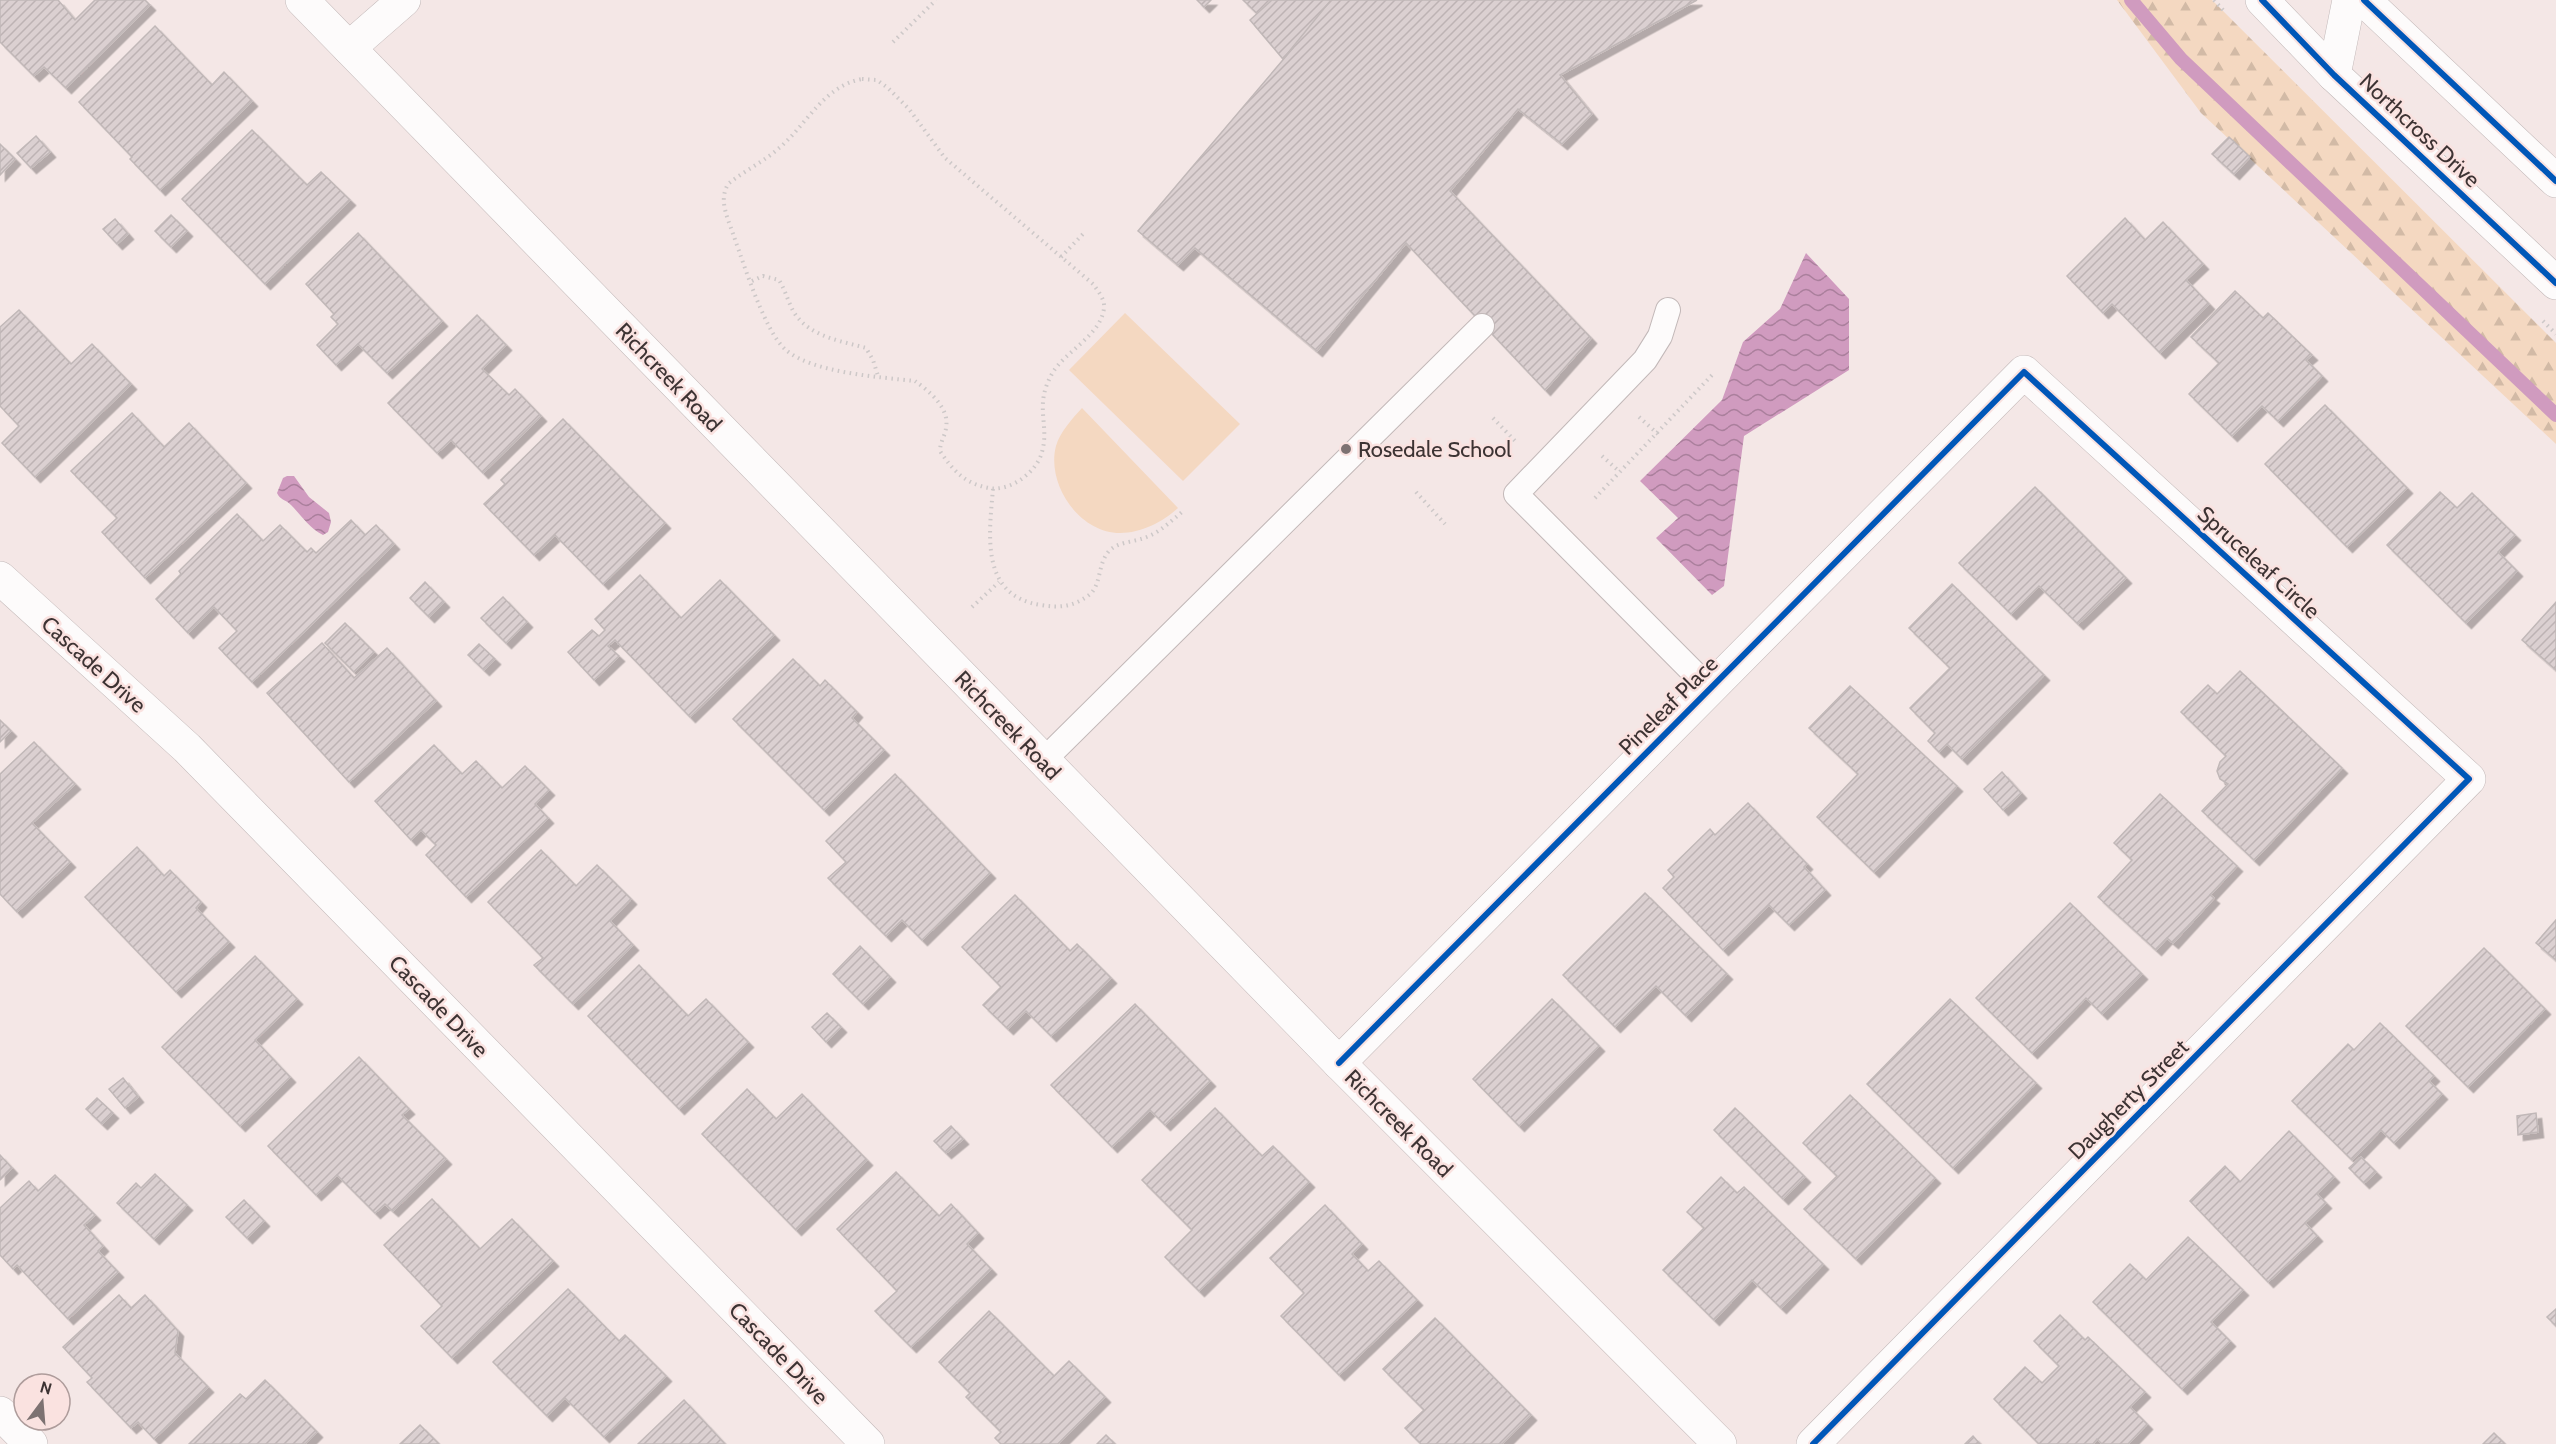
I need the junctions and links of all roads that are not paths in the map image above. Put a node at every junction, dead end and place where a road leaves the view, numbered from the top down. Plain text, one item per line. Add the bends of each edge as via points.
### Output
1 (302, 0) edge
2 (404, 0) edge
3 (2262, 0) edge
4 (2349, 0) edge
5 (2364, 0) edge
6 (349, 48) junction
7 (2334, 75) junction
8 (2556, 181) edge
9 (2556, 283) edge
10 (1668, 310) dead end
11 (1482, 326) dead end
12 (2024, 372) joint
13 (0, 578) edge
14 (1710, 689) junction
15 (1043, 761) junction
16 (2469, 779) joint
17 (1339, 1063) junction
18 (0, 1413) edge
19 (31, 1444) edge
20 (868, 1444) edge
21 (1720, 1444) edge
22 (1813, 1444) edge

1 - 6 street, Richcreek Road
2 - 6 street
3 - 7 street, Northcross Drive
4 - 7 street
5 - 8 street
6 - 15 street, Richcreek Road
7 - 9 street, Northcross Drive
10 - 14 lane via 1660,336 1645,360 1516,494
11 - 15 lane
12 - 14 street, Pineleaf Place
12 - 16 street, Spruceleaf Circle
13 - 20 street, Cascade Drive via 187,748
14 - 17 street, Pineleaf Place
15 - 17 street, Richcreek Road
16 - 22 street, Daugherty Street
17 - 21 street, Richcreek Road
18 - 19 street

